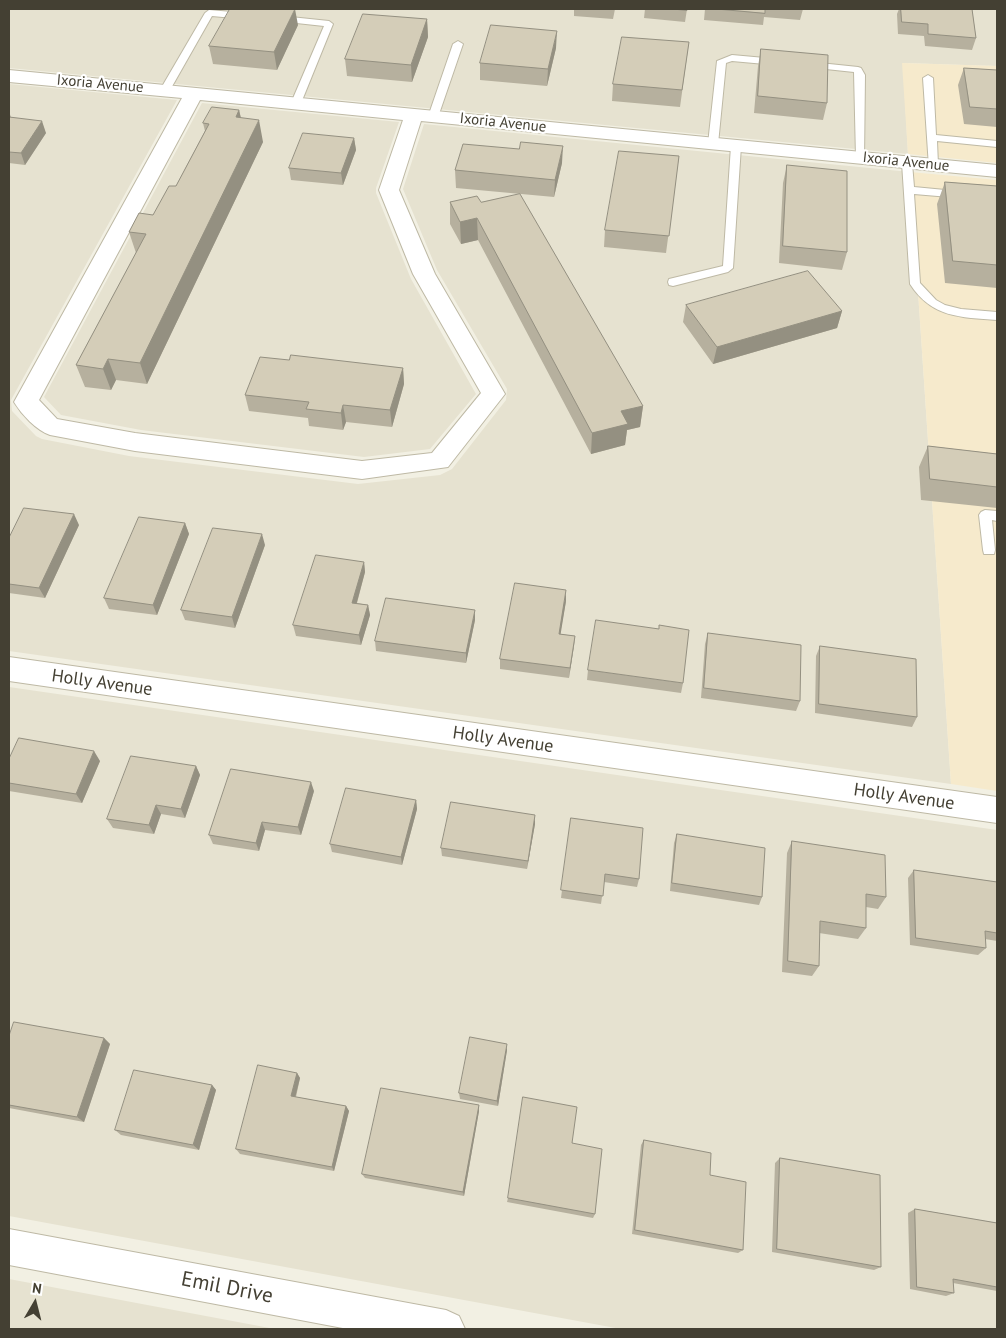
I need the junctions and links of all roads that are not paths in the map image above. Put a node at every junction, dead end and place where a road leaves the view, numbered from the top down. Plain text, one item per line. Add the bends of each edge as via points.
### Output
1 (255, 17) edge
2 (274, 19) edge
3 (458, 44) dead end
4 (9, 76) edge
5 (928, 78) dead end
6 (165, 90) junction
7 (194, 94) junction
8 (296, 103) junction
9 (424, 116) junction
10 (932, 138) junction
11 (713, 144) junction
12 (997, 144) edge
13 (736, 146) junction
14 (861, 158) junction
15 (907, 162) junction
16 (933, 165) junction
17 (997, 171) edge
18 (909, 190) junction
19 (997, 198) edge
20 (673, 282) dead end
21 (997, 316) edge
22 (997, 516) edge
23 (989, 550) dead end
24 (9, 669) edge
25 (997, 810) edge
26 (9, 1247) edge
27 (446, 1329) edge

1 - 6 lane via 209,13
2 - 8 lane via 329,24
3 - 9 lane
4 - 6 street, Ixoria Avenue
5 - 10 lane
6 - 7 street, Ixoria Avenue
7 - 8 street, Ixoria Avenue
7 - 9 street via 26,402 50,426 135,442 362,470 439,461 493,394 424,274 389,190
8 - 9 street, Ixoria Avenue
9 - 11 street, Ixoria Avenue
10 - 12 lane
10 - 16 lane
11 - 13 street, Ixoria Avenue
11 - 14 lane via 722,61 732,58 858,70
13 - 14 street, Ixoria Avenue
13 - 20 lane via 728,268
14 - 15 street, Ixoria Avenue
15 - 16 street, Ixoria Avenue
15 - 18 lane
16 - 17 street, Ixoria Avenue
18 - 19 lane
18 - 21 lane via 915,284 924,298 942,310
22 - 23 lane via 985,515
24 - 25 street, Holly Avenue
26 - 27 street, Emil Drive

